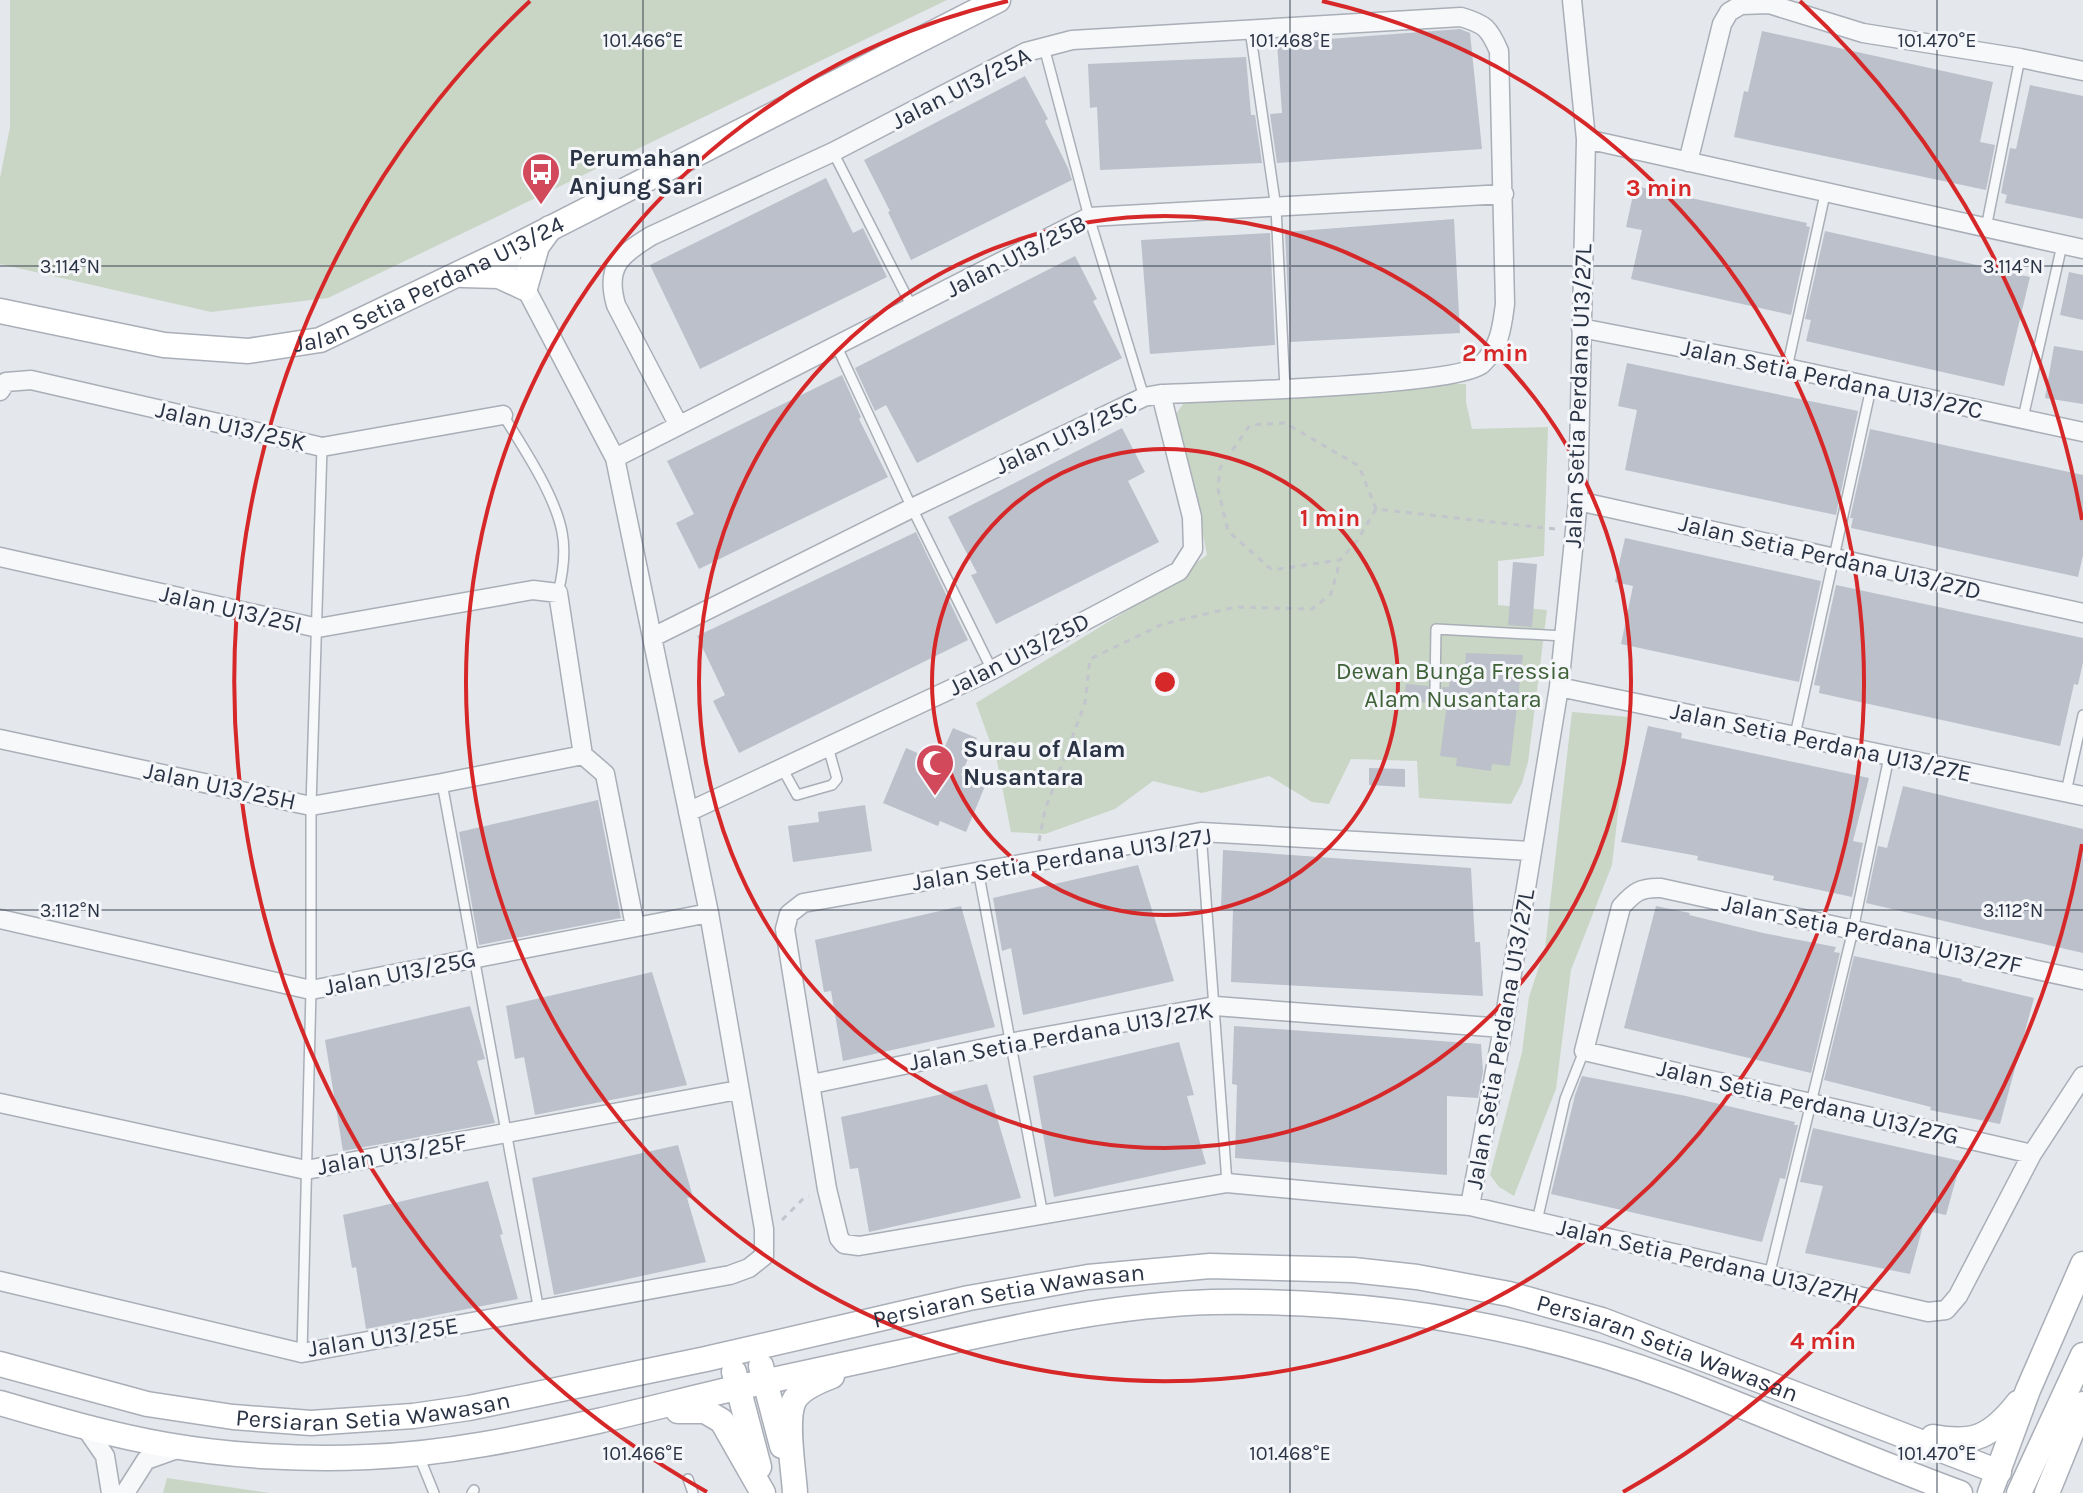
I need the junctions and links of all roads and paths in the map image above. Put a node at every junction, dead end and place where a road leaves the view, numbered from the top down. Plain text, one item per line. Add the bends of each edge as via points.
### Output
1 (1572, 0) edge
2 (991, 1) edge
3 (1250, 30) junction
4 (1044, 47) junction
5 (2020, 58) junction
6 (2083, 71) edge
7 (1586, 139) junction
8 (833, 152) junction
9 (1688, 162) junction
10 (1504, 194) junction
11 (1825, 194) junction
12 (1276, 208) junction
13 (1089, 217) junction
14 (550, 228) junction
15 (1986, 228) junction
16 (2062, 245) junction
17 (2083, 249) edge
18 (506, 251) junction
19 (453, 276) junction
20 (525, 288) junction
21 (913, 309) junction
22 (0, 311) edge
23 (1581, 328) junction
24 (837, 347) junction
25 (1787, 368) junction
26 (3, 386) edge
27 (1871, 388) junction
28 (1285, 389) junction
29 (1152, 396) junction
30 (503, 415) joint
31 (2023, 418) junction
32 (678, 424) junction
33 (2083, 432) edge
34 (322, 447) junction
35 (615, 458) junction
36 (1578, 501) junction
37 (912, 508) junction
38 (1376, 509) junction
39 (1575, 531) junction
40 (0, 557) edge
41 (1835, 559) junction
42 (1340, 560) junction
43 (558, 593) junction
44 (2083, 613) edge
45 (318, 628) junction
46 (1564, 636) junction
47 (653, 637) junction
48 (992, 670) junction
49 (1559, 687) junction
50 (1435, 689) dead end
51 (2083, 715) edge
52 (1795, 735) junction
53 (0, 739) edge
54 (828, 747) junction
55 (583, 755) junction
56 (1889, 757) junction
57 (782, 768) junction
58 (442, 783) junction
59 (2075, 794) edge
60 (311, 806) junction
61 (688, 812) junction
62 (1201, 832) junction
63 (1532, 851) junction
64 (1035, 860) junction
65 (978, 870) junction
66 (709, 913) junction
67 (789, 914) joint
68 (0, 919) edge
69 (635, 926) junction
70 (1853, 930) junction
71 (473, 959) junction
72 (2083, 980) edge
73 (311, 990) junction
74 (1215, 1006) junction
75 (1503, 1028) junction
76 (1009, 1043) junction
77 (1584, 1051) junction
78 (2083, 1076) edge
79 (812, 1084) junction
80 (738, 1090) junction
81 (1812, 1102) junction
82 (0, 1103) edge
83 (508, 1132) junction
84 (2032, 1154) junction
85 (306, 1170) junction
86 (1227, 1183) junction
87 (827, 1189) junction
88 (1470, 1206) junction
89 (1043, 1215) junction
90 (1537, 1221) junction
91 (764, 1249) junction
92 (2083, 1264) edge
93 (1769, 1276) junction
94 (0, 1281) edge
95 (539, 1311) junction
96 (757, 1348) junction
97 (302, 1353) junction
98 (730, 1354) junction
99 (894, 1354) junction
100 (2083, 1355) edge
101 (0, 1364) edge
102 (765, 1382) junction
103 (737, 1388) junction
104 (2028, 1390) junction
105 (0, 1403) edge
106 (2083, 1404) edge
107 (647, 1410) junction
108 (85, 1427) junction
109 (1887, 1429) junction
110 (182, 1447) junction
111 (417, 1453) junction
112 (1875, 1462) junction
113 (688, 1479) dead end
114 (1995, 1482) edge
115 (111, 1493) edge
116 (125, 1493) edge
117 (434, 1493) edge
118 (693, 1493) edge
119 (764, 1493) edge
120 (794, 1493) edge
121 (1914, 1493) edge
122 (1960, 1493) edge
123 (2012, 1493) edge
124 (2019, 1493) edge
125 (2047, 1493) edge

1 - 7 street, Jalan Setia Perdana U13/27L
2 - 14 street, Jalan Setia Perdana U13/24
3 - 4 street, Jalan U13/25A via 1072,40
3 - 10 street, Jalan U13/25A via 1461,17 1480,23 1499,51
3 - 12 lane
4 - 8 street, Jalan U13/25A
4 - 13 lane
5 - 6 street
5 - 9 street via 1863,33 1769,4 1741,5 1722,24
5 - 15 lane
7 - 9 street
7 - 23 street, Jalan Setia Perdana U13/27L
8 - 21 lane
8 - 32 street, Jalan U13/25A via 651,236 628,251 612,271 616,305
9 - 11 street
10 - 12 street, Jalan U13/25B
10 - 28 street, Jalan U13/25C via 1505,304 1499,342 1479,367 1434,378
11 - 15 street
11 - 25 lane
12 - 13 street, Jalan U13/25B
12 - 28 lane
13 - 21 street, Jalan U13/25B
13 - 29 lane
14 - 18 street, Jalan Setia Perdana U13/24
14 - 20 street via 537,246
15 - 16 street
16 - 17 street
16 - 31 lane
18 - 19 street, Jalan Setia Perdana U13/24
18 - 20 street
19 - 20 street via 499,276
19 - 22 street, Jalan Setia Perdana U13/24 via 320,340 248,351 164,345
20 - 35 street
21 - 24 street, Jalan U13/25B
23 - 25 street, Jalan Setia Perdana U13/27C
23 - 36 street, Jalan Setia Perdana U13/27L
24 - 32 street, Jalan U13/25B
24 - 37 lane
25 - 27 street, Jalan Setia Perdana U13/27C
26 - 34 street, Jalan U13/25K via 31,380
27 - 31 street, Jalan Setia Perdana U13/27C
27 - 41 lane
28 - 29 street, Jalan U13/25C
29 - 37 street, Jalan U13/25C
29 - 48 street, Jalan U13/25D via 1192,517 1193,549 1179,571
30 - 34 street, Jalan U13/25K
30 - 43 lane via 539,474 562,530 564,567
31 - 33 street, Jalan Setia Perdana U13/27C
32 - 35 street, Jalan U13/25B
34 - 45 lane
35 - 47 street
36 - 39 street, Jalan Setia Perdana U13/27L
36 - 41 street, Jalan Setia Perdana U13/27D
37 - 47 street, Jalan U13/25C
37 - 48 lane
38 - 39 path
38 - 42 path
38 - 42 path via 1359,466 1285,423 1250,425 1220,468 1218,489 1228,531 1272,570
39 - 46 street, Jalan Setia Perdana U13/27L
40 - 45 street, Jalan U13/25I
41 - 44 street, Jalan Setia Perdana U13/27D
41 - 52 lane
42 - 64 path via 1331,594 1312,609 1236,607 1163,624 1090,659 1085,703 1045,810
43 - 45 street, Jalan U13/25I via 533,590
43 - 55 street
45 - 60 lane
46 - 49 street, Jalan Setia Perdana U13/27L
46 - 50 lane via 1436,629
47 - 61 street
48 - 54 street, Jalan U13/25D
49 - 52 street, Jalan Setia Perdana U13/27E
49 - 63 street, Jalan Setia Perdana U13/27L
51 - 59 lane
52 - 56 street, Jalan Setia Perdana U13/27E
53 - 60 street, Jalan U13/25H
54 - 57 street, Jalan U13/25D
54 - 57 lane via 837,779 832,785 797,795
55 - 58 street, Jalan U13/25H
55 - 69 street via 605,774
56 - 59 street, Jalan Setia Perdana U13/27E
56 - 70 lane
57 - 61 street, Jalan U13/25D
58 - 60 street, Jalan U13/25H
58 - 71 lane
60 - 73 lane
61 - 66 street
62 - 63 street, Jalan Setia Perdana U13/27J
62 - 64 street, Jalan Setia Perdana U13/27J
62 - 74 lane
63 - 75 street, Jalan Setia Perdana U13/27L
64 - 65 street, Jalan Setia Perdana U13/27J
65 - 67 street, Jalan Setia Perdana U13/27J via 803,903
65 - 76 lane
66 - 69 street, Jalan U13/25G
66 - 80 street
67 - 79 street, Jalan Setia Perdana U13/27L via 785,929
68 - 73 street, Jalan U13/25G
69 - 71 street, Jalan U13/25G
70 - 72 street, Jalan Setia Perdana U13/27F
70 - 77 street, Jalan Setia Perdana U13/27F via 1661,888 1634,892 1621,907
70 - 81 lane
71 - 73 street, Jalan U13/25G
71 - 83 lane
73 - 85 lane
74 - 75 street, Jalan Setia Perdana U13/27K
74 - 76 street, Jalan Setia Perdana U13/27K
74 - 86 lane
75 - 88 street, Jalan Setia Perdana U13/27L
76 - 79 street, Jalan Setia Perdana U13/27K
76 - 89 lane
77 - 81 street, Jalan Setia Perdana U13/27G
77 - 90 lane via 1565,1099
78 - 84 street
79 - 87 street, Jalan Setia Perdana U13/27L
80 - 83 street, Jalan U13/25F
80 - 91 street
81 - 84 street, Jalan Setia Perdana U13/27G
81 - 93 lane
82 - 85 street, Jalan U13/25F
83 - 85 street, Jalan U13/25F
83 - 95 lane
84 - 93 street, Jalan Setia Perdana U13/27H via 1946,1310 1928,1312
85 - 97 lane
86 - 88 street, Jalan Setia Perdana U13/27L
86 - 89 street, Jalan Setia Perdana U13/27L
87 - 89 street, Jalan Setia Perdana U13/27L via 839,1238 851,1246
87 - 91 path via 803,1199 785,1216
88 - 90 street, Jalan Setia Perdana U13/27H
90 - 93 street, Jalan Setia Perdana U13/27H
91 - 95 street, Jalan U13/25E via 749,1268 730,1275
92 - 104 street
94 - 97 street, Jalan U13/25E
95 - 97 street, Jalan U13/25E
96 - 98 street, Persiaran Setia Wawasan
96 - 102 street
96 - 109 street, Persiaran Setia Wawasan via 969,1298 1088,1277 1210,1266 1353,1270 1509,1294 1602,1320
98 - 101 street, Persiaran Setia Wawasan via 469,1408 311,1423 147,1404
98 - 103 street
99 - 102 street, Persiaran Setia Wawasan
99 - 112 street, Persiaran Setia Wawasan via 1032,1323 1159,1306 1212,1302 1408,1312 1505,1329 1661,1375
99 - 120 street via 819,1381 796,1396 790,1411
100 - 124 street
102 - 103 street, Persiaran Setia Wawasan
102 - 120 street
103 - 107 street, Persiaran Setia Wawasan
103 - 119 street
104 - 109 street via 2002,1423 1981,1437 1957,1442
104 - 114 street
105 - 108 street, Persiaran Setia Wawasan
106 - 125 street
107 - 111 street, Persiaran Setia Wawasan via 477,1447
107 - 119 street via 705,1411 722,1421
108 - 110 street, Persiaran Setia Wawasan
108 - 115 street via 105,1456
109 - 114 street, Persiaran Setia Wawasan
110 - 111 street, Persiaran Setia Wawasan via 321,1458
110 - 116 street via 146,1460
111 - 117 lane
112 - 121 street
112 - 122 street, Persiaran Setia Wawasan
113 - 118 lane
114 - 123 street

